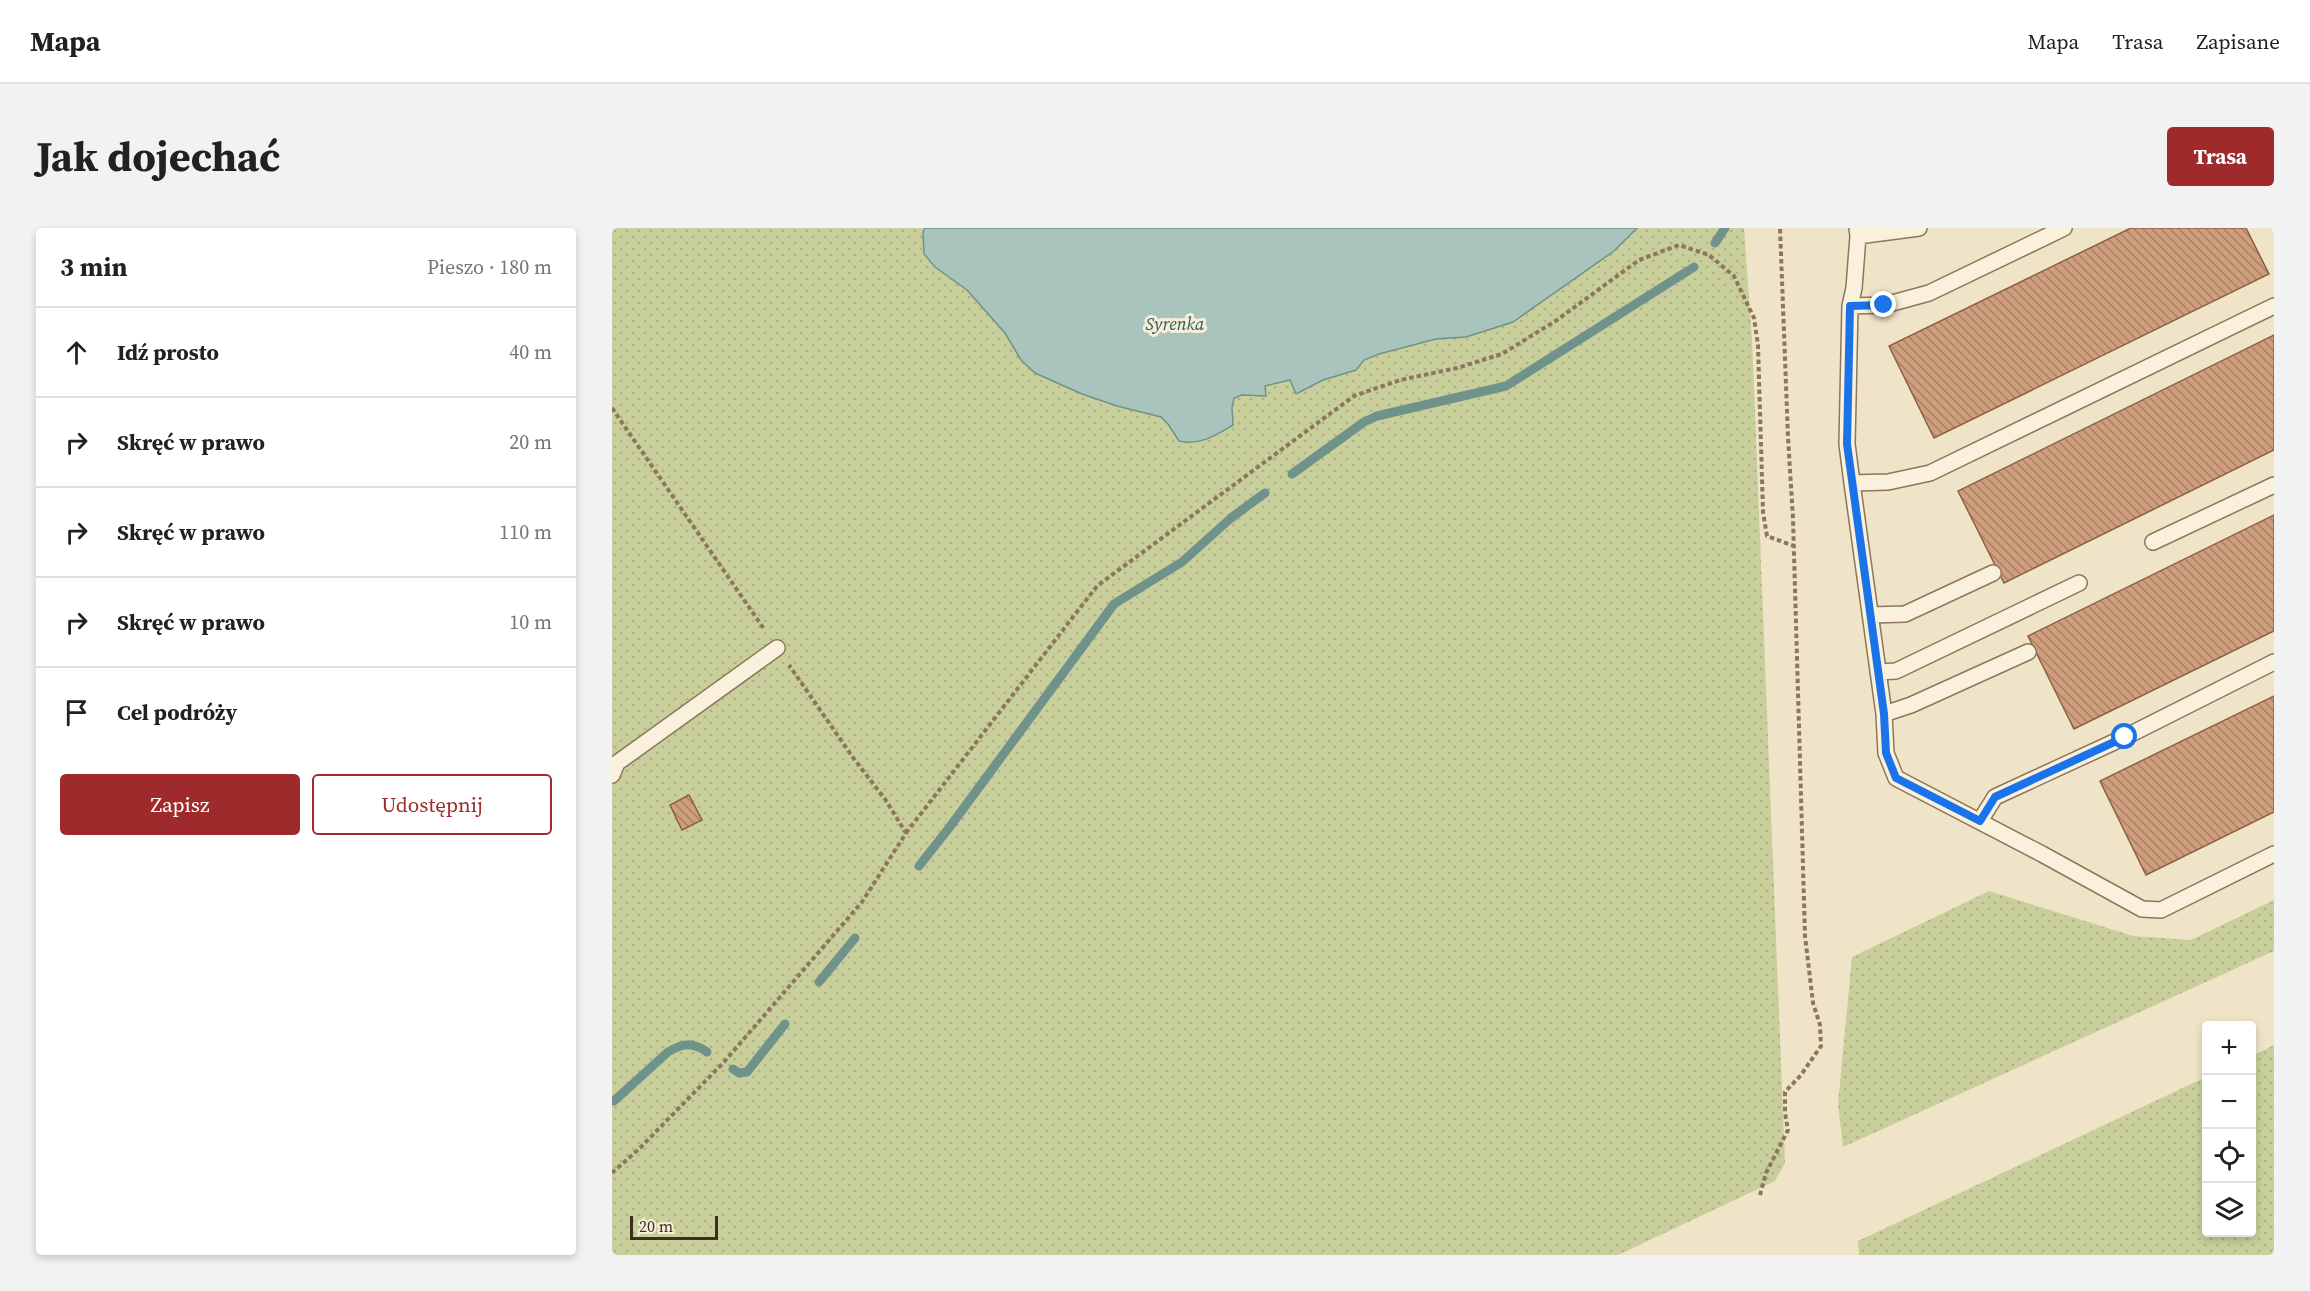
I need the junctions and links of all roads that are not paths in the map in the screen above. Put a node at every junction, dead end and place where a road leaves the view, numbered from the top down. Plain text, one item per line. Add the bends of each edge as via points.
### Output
1 (1919, 228) edge
2 (2064, 228) edge
3 (1858, 232) edge
4 (1850, 306) junction
5 (2274, 306) edge
6 (1852, 483) junction
7 (2274, 485) edge
8 (2152, 542) dead end
9 (1993, 573) dead end
10 (2079, 583) dead end
11 (1870, 615) junction
12 (777, 648) road end
13 (2028, 652) dead end
14 (2274, 662) edge
15 (1878, 672) junction
16 (1884, 714) junction
17 (612, 775) edge
18 (1980, 821) junction
19 (2274, 854) edge

1 - 3 lane
2 - 4 lane via 1929,293 1884,305
3 - 4 lane
4 - 6 lane via 1847,444
5 - 6 lane via 1930,473 1888,483
6 - 11 lane
7 - 8 lane
9 - 11 lane via 1905,614
10 - 15 lane via 1896,670
11 - 15 lane
12 - 17 lane via 617,763
13 - 16 lane
14 - 18 lane via 1995,797
15 - 16 lane
16 - 18 lane via 1886,753 1896,778
18 - 19 lane via 2142,909 2160,910

